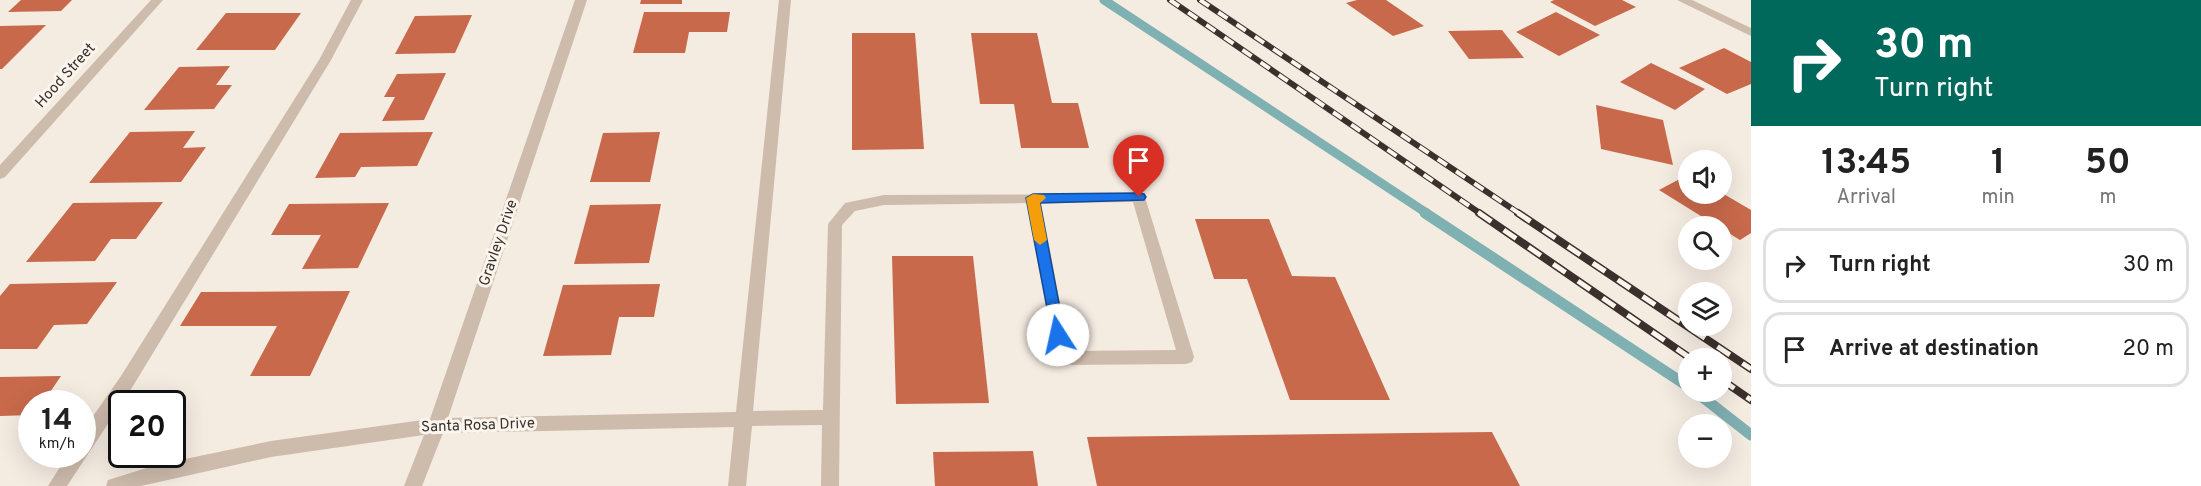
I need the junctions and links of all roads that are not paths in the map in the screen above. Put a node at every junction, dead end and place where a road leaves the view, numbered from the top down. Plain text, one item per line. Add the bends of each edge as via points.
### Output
1 (157, 0) edge
2 (357, 0) edge
3 (581, 0) edge
4 (785, 0) edge
5 (1683, 0) edge
6 (1751, 32) edge
7 (0, 174) edge
8 (1033, 198) junction
9 (831, 417) junction
10 (743, 420) junction
11 (437, 426) junction
12 (96, 427) edge
13 (69, 468) edge
14 (57, 486) edge
15 (115, 486) edge
16 (413, 486) edge
17 (737, 486) edge
18 (830, 486) edge

1 - 7 street, Hood Street
2 - 12 street via 325,60
3 - 11 street, Gravley Drive
4 - 10 street
5 - 6 street
8 - 8 street via 1139,197 1186,357 1062,358
8 - 9 street via 884,200 850,207 836,224
9 - 10 street, Santa Rosa Drive
9 - 18 street
10 - 11 street, Santa Rosa Drive
10 - 17 street
11 - 15 street, Santa Rosa Drive via 272,449 156,473
11 - 16 street, Gravley Drive
13 - 14 street

